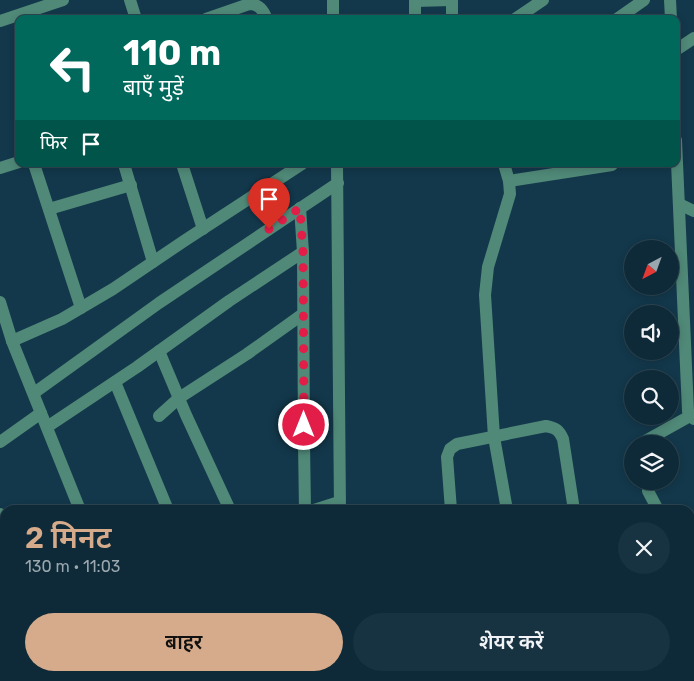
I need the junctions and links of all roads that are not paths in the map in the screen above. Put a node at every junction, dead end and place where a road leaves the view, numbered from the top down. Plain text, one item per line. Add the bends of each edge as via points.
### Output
1 (63, 0) edge
2 (130, 0) edge
3 (333, 0) edge
4 (415, 0) edge
5 (452, 0) edge
6 (543, 0) edge
7 (644, 0) edge
8 (670, 0) edge
9 (18, 15) edge
10 (135, 15) edge
11 (217, 15) edge
12 (266, 15) edge
13 (333, 15) edge
14 (415, 15) edge
15 (452, 15) edge
16 (521, 15) edge
17 (623, 15) edge
18 (671, 15) edge
19 (15, 16) edge
20 (0, 21) edge
21 (694, 38) edge
22 (680, 47) edge
23 (15, 163) edge
24 (35, 167) edge
25 (125, 167) edge
26 (183, 167) edge
27 (297, 167) edge
28 (505, 167) edge
29 (599, 167) edge
30 (677, 167) edge
31 (0, 168) edge
32 (338, 174) edge
33 (509, 181) junction
34 (130, 185) junction
35 (679, 204) junction
36 (300, 208) junction
37 (49, 209) junction
38 (694, 211) edge
39 (203, 228) junction
40 (303, 252) junction
41 (153, 262) junction
42 (0, 304) edge
43 (81, 308) junction
44 (303, 314) junction
45 (690, 333) edge
46 (12, 341) junction
47 (159, 351) junction
48 (115, 382) junction
49 (34, 393) junction
50 (178, 398) junction
51 (41, 413) junction
52 (159, 416) dead end
53 (692, 418) edge
54 (47, 427) junction
55 (657, 435) edge
56 (494, 437) junction
57 (0, 442) edge
58 (648, 491) dead end
59 (78, 505) edge
60 (166, 505) edge
61 (228, 505) edge
62 (305, 505) edge
63 (339, 505) edge
64 (451, 505) edge
65 (506, 505) edge
66 (573, 505) edge
67 (655, 505) edge

1 - 9 street
2 - 10 street
3 - 13 street
4 - 5 street
4 - 14 street
5 - 15 street
6 - 16 street
7 - 17 street
8 - 18 street
11 - 12 street via 249,4 255,4
19 - 20 street
21 - 22 street
23 - 31 street
24 - 37 street
25 - 34 street
26 - 39 street
27 - 39 street
28 - 33 street
29 - 33 street
30 - 35 street
32 - 36 street
32 - 63 street
33 - 56 street via 510,194 488,266 485,295
34 - 37 street
34 - 41 street
35 - 38 street
35 - 45 street
36 - 40 street
36 - 49 street via 159,303
37 - 43 street
39 - 41 street
40 - 44 street
40 - 47 street
41 - 43 street
42 - 46 street
43 - 46 street
44 - 50 street
44 - 62 street
45 - 53 street via 688,411
46 - 49 street
47 - 48 street
47 - 50 street
48 - 54 street
48 - 60 street
49 - 51 street
50 - 52 street
50 - 61 street
51 - 54 street
51 - 57 street
53 - 55 street
54 - 59 street
56 - 64 street via 457,444 450,449 447,457
56 - 65 street
56 - 66 street via 546,426 555,428 563,439
58 - 67 street

